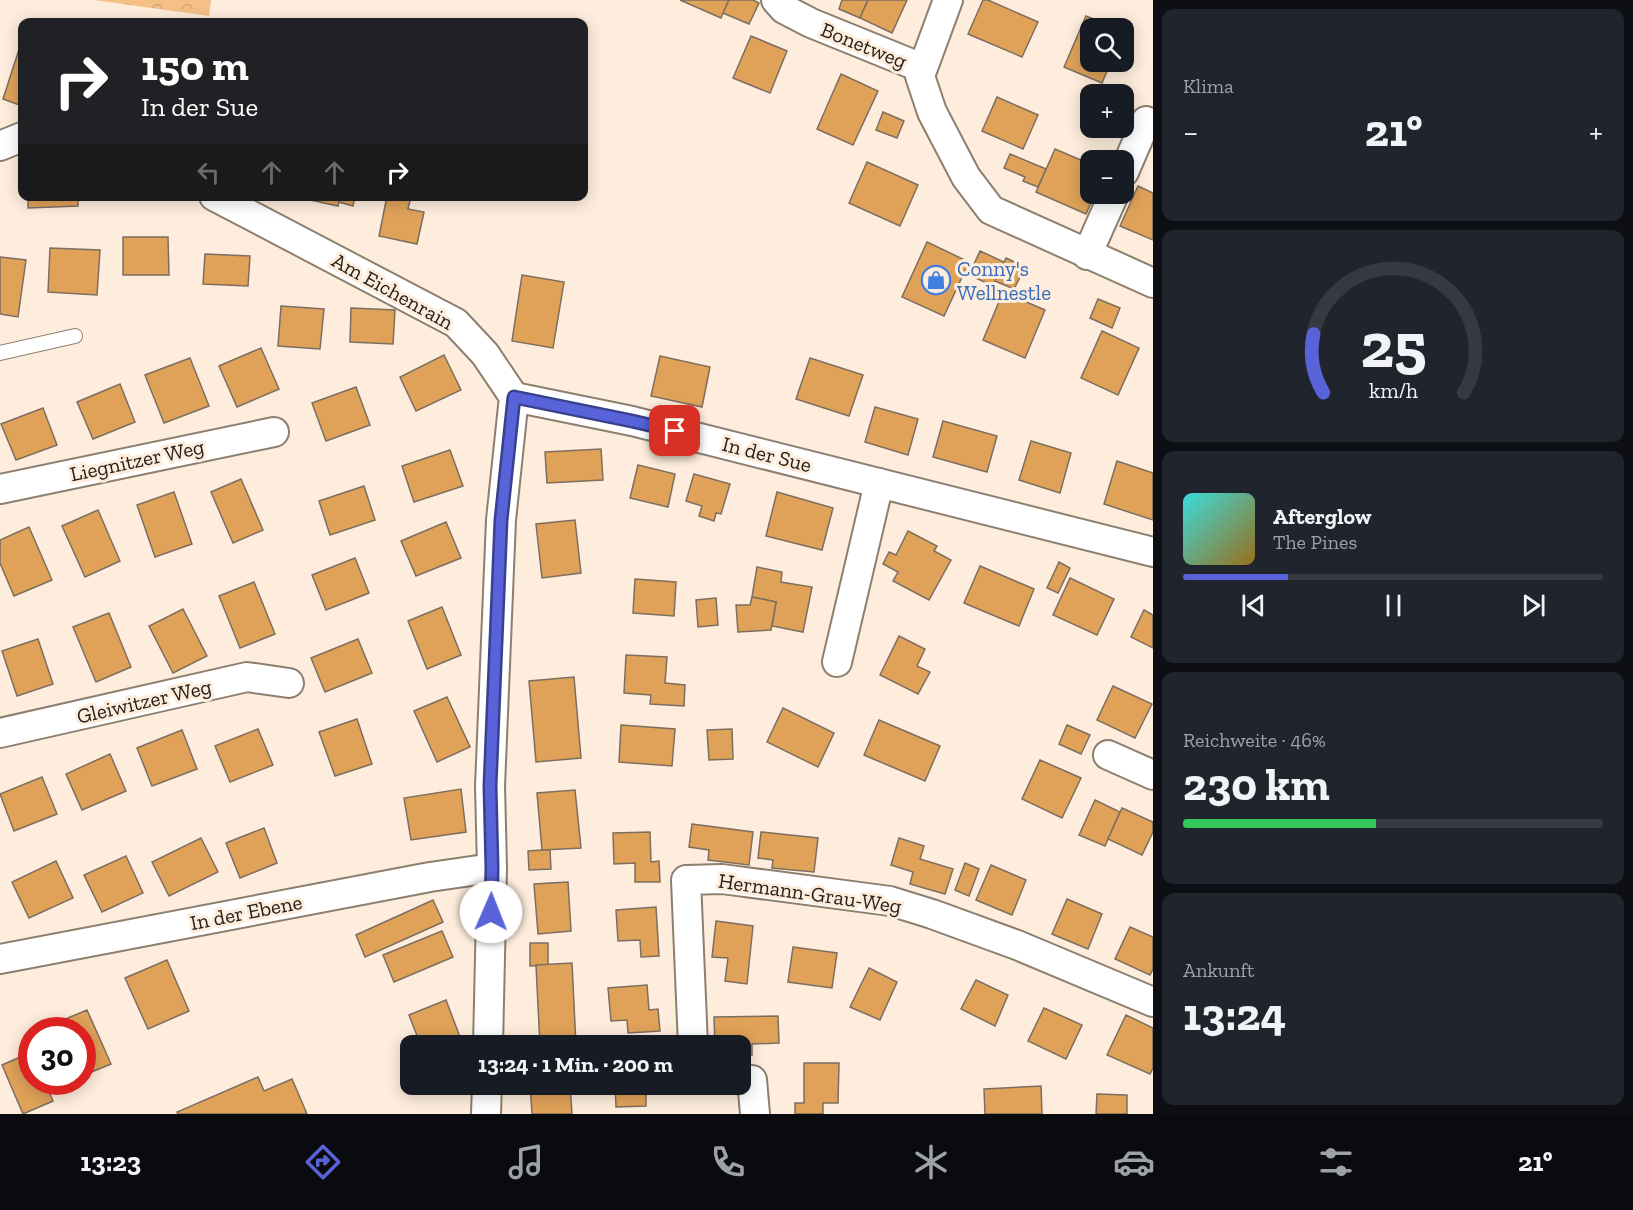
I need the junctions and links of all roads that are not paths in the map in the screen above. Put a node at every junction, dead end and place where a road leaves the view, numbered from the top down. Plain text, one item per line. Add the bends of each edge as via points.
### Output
1 (776, 0) edge
2 (948, 0) edge
3 (922, 69) junction
4 (1146, 121) dead end
5 (18, 139) edge
6 (0, 146) edge
7 (1133, 150) edge
8 (224, 201) edge
9 (1110, 204) edge
10 (1087, 255) junction
11 (1153, 283) edge
12 (75, 336) dead end
13 (0, 353) edge
14 (514, 397) junction
15 (274, 432) dead end
16 (879, 483) junction
17 (0, 489) edge
18 (1153, 552) edge
19 (837, 662) dead end
20 (289, 683) dead end
21 (0, 733) edge
22 (1108, 756) dead end
23 (1153, 775) edge
24 (492, 868) junction
25 (0, 959) edge
26 (1153, 1002) edge
27 (488, 1035) edge
28 (693, 1035) edge
29 (751, 1080) edge
30 (487, 1095) edge
31 (486, 1114) edge
32 (755, 1114) edge

1 - 3 street, Bonetweg via 784,9 811,23
2 - 3 street
3 - 10 street via 920,76 932,112 966,177 991,210
4 - 7 street
5 - 6 street
8 - 14 street, Am Eichenrain via 456,323 485,354
9 - 10 street
10 - 11 street
12 - 13 lane
14 - 16 street, In der Sue via 632,421
14 - 24 street via 501,520 490,786
15 - 17 street, Liegnitzer Weg
16 - 18 street, In der Sue
16 - 19 street
20 - 21 street, Gleiwitzer Weg via 247,677
22 - 23 street
24 - 25 street, In der Ebene
24 - 27 street
26 - 28 street, Hermann-Grau-Weg via 1017,945 890,902 722,879 686,880
29 - 32 street
30 - 31 street

